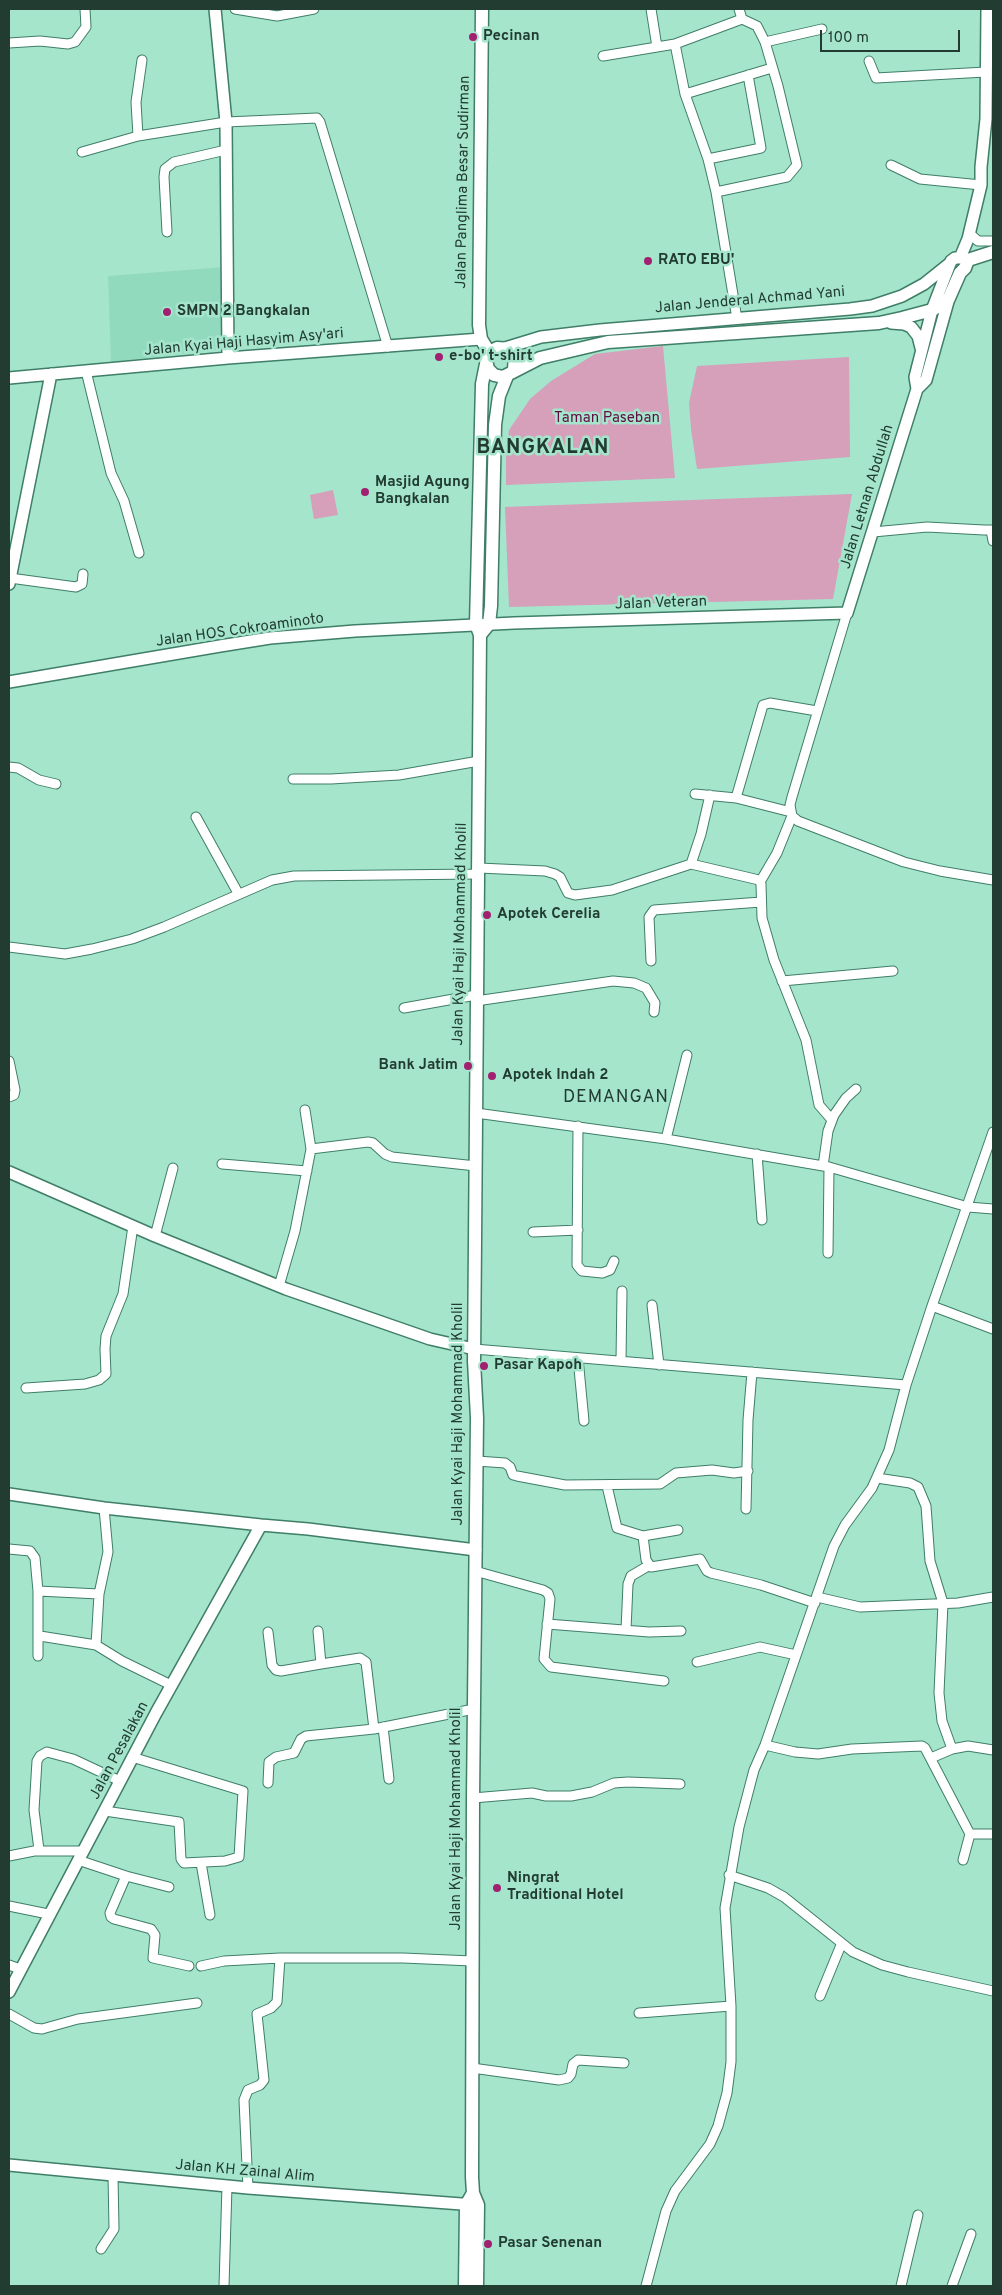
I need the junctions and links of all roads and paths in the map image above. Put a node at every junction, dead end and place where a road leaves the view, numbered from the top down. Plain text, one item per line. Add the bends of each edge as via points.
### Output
1 (85, 9) edge
2 (215, 9) edge
3 (234, 9) edge
4 (314, 9) edge
5 (482, 9) edge
6 (651, 9) edge
7 (739, 9) edge
8 (987, 9) edge
9 (742, 19) junction
10 (990, 26) edge
11 (822, 29) dead end
12 (9, 42) edge
13 (765, 42) junction
14 (675, 44) junction
15 (656, 47) junction
16 (603, 56) dead end
17 (142, 60) dead end
18 (869, 61) dead end
19 (772, 68) junction
20 (986, 72) junction
21 (748, 75) junction
22 (685, 94) junction
23 (226, 122) junction
24 (138, 136) junction
25 (226, 150) junction
26 (82, 152) dead end
27 (708, 159) junction
28 (890, 166) dead end
29 (981, 185) junction
30 (716, 192) junction
31 (167, 232) dead end
32 (970, 234) junction
33 (993, 241) edge
34 (993, 252) edge
35 (959, 264) junction
36 (949, 298) junction
37 (932, 310) junction
38 (737, 320) junction
39 (879, 322) junction
40 (481, 339) junction
41 (388, 347) junction
42 (506, 348) junction
43 (922, 349) junction
44 (228, 358) junction
45 (488, 358) junction
46 (86, 371) junction
47 (510, 372) junction
48 (51, 374) junction
49 (9, 378) edge
50 (917, 389) junction
51 (480, 488) junction
52 (494, 488) junction
53 (992, 530) edge
54 (873, 532) junction
55 (993, 541) edge
56 (138, 553) dead end
57 (83, 574) dead end
58 (9, 581) edge
59 (847, 613) junction
60 (482, 628) junction
61 (9, 682) edge
62 (818, 711) junction
63 (479, 761) junction
64 (9, 767) edge
65 (293, 779) dead end
66 (56, 784) dead end
67 (695, 794) dead end
68 (710, 795) junction
69 (736, 798) junction
70 (792, 814) junction
71 (196, 817) dead end
72 (691, 864) junction
73 (478, 871) junction
74 (993, 880) edge
75 (760, 882) junction
76 (238, 894) junction
77 (760, 902) junction
78 (9, 947) edge
79 (651, 961) dead end
80 (893, 971) dead end
81 (782, 981) junction
82 (476, 998) junction
83 (404, 1008) dead end
84 (654, 1012) dead end
85 (687, 1055) dead end
86 (9, 1061) edge
87 (856, 1089) dead end
88 (9, 1098) edge
89 (305, 1110) dead end
90 (476, 1112) junction
91 (832, 1120) junction
92 (578, 1126) junction
93 (993, 1132) edge
94 (666, 1139) junction
95 (991, 1148) edge
96 (311, 1149) junction
97 (757, 1154) junction
98 (222, 1164) dead end
99 (476, 1166) junction
100 (826, 1167) junction
101 (173, 1168) dead end
102 (307, 1171) junction
103 (9, 1172) edge
104 (968, 1207) junction
105 (993, 1209) edge
106 (762, 1220) dead end
107 (133, 1226) junction
108 (578, 1230) junction
109 (534, 1232) dead end
110 (155, 1236) junction
111 (828, 1253) dead end
112 (614, 1260) dead end
113 (279, 1286) junction
114 (622, 1291) dead end
115 (652, 1305) dead end
116 (932, 1306) junction
117 (993, 1329) edge
118 (474, 1349) junction
119 (578, 1358) junction
120 (621, 1361) junction
121 (659, 1365) junction
122 (752, 1372) junction
123 (906, 1385) junction
124 (26, 1388) dead end
125 (584, 1421) dead end
126 (476, 1461) junction
127 (748, 1471) junction
128 (877, 1478) junction
129 (607, 1486) junction
130 (9, 1494) edge
131 (104, 1508) junction
132 (746, 1509) dead end
133 (261, 1526) junction
134 (678, 1530) dead end
135 (643, 1536) junction
136 (9, 1549) edge
137 (476, 1550) junction
138 (648, 1566) junction
139 (475, 1572) junction
140 (38, 1591) junction
141 (99, 1594) junction
142 (993, 1597) edge
143 (816, 1600) junction
144 (943, 1603) junction
145 (547, 1624) junction
146 (626, 1630) junction
147 (318, 1631) dead end
148 (682, 1631) dead end
149 (268, 1632) dead end
150 (40, 1636) junction
151 (96, 1644) junction
152 (796, 1655) junction
153 (38, 1656) dead end
154 (697, 1662) dead end
155 (321, 1664) junction
156 (664, 1681) dead end
157 (171, 1685) junction
158 (474, 1709) junction
159 (378, 1728) junction
160 (765, 1745) junction
161 (952, 1750) junction
162 (993, 1750) edge
163 (132, 1757) junction
164 (931, 1758) junction
165 (389, 1779) dead end
166 (120, 1781) junction
167 (268, 1783) dead end
168 (680, 1784) dead end
169 (473, 1798) junction
170 (105, 1812) junction
171 (970, 1834) junction
172 (993, 1834) edge
173 (39, 1850) junction
174 (81, 1855) junction
175 (9, 1856) edge
176 (963, 1860) dead end
177 (201, 1863) junction
178 (729, 1875) junction
179 (126, 1876) junction
180 (169, 1887) dead end
181 (9, 1906) edge
182 (48, 1914) junction
183 (210, 1915) dead end
184 (841, 1945) junction
185 (280, 1958) junction
186 (472, 1960) junction
187 (189, 1966) dead end
188 (201, 1966) dead end
189 (14, 1967) edge
190 (993, 1991) edge
191 (9, 1992) edge
192 (820, 1996) dead end
193 (197, 2003) dead end
194 (731, 2006) junction
195 (639, 2012) dead end
196 (9, 2014) edge
197 (624, 2063) dead end
198 (472, 2068) junction
199 (9, 2165) edge
200 (113, 2175) junction
201 (227, 2186) junction
202 (248, 2188) junction
203 (473, 2201) junction
204 (918, 2215) dead end
205 (971, 2234) dead end
206 (101, 2249) dead end
207 (224, 2286) edge
208 (465, 2286) edge
209 (477, 2286) edge
210 (646, 2286) edge
211 (901, 2286) edge
212 (952, 2286) edge

1 - 12 street via 86,27 75,42
2 - 23 street
3 - 4 street via 277,16
5 - 40 main road, Jalan Panglima Besar Sudirman via 478,325
6 - 15 street
7 - 9 street
8 - 10 street, Jalan Letnan Abdullah
9 - 13 street via 756,24
9 - 14 street
10 - 20 street, Jalan Letnan Abdullah
11 - 13 street
13 - 19 street
14 - 15 street
14 - 22 street
15 - 16 street
17 - 24 street via 136,102
18 - 20 street via 876,78
19 - 21 street
19 - 30 street via 797,167 787,177
20 - 29 street, Jalan Letnan Abdullah
21 - 22 street
21 - 27 street via 761,148
22 - 27 street
23 - 24 street
23 - 25 street
23 - 41 street via 314,117 320,122
24 - 26 street
25 - 31 street via 174,162 165,169
25 - 44 street
27 - 30 street
28 - 29 street via 920,179
29 - 32 street, Jalan Letnan Abdullah
30 - 38 street
32 - 33 street via 978,241
32 - 35 street, Jalan Letnan Abdullah
34 - 35 main road
35 - 36 main road
35 - 37 street, Jalan Letnan Abdullah
35 - 38 street, Jalan Jenderal Achmad Yani via 887,302 850,309
36 - 37 main road
36 - 50 street, Jalan Letnan Abdullah via 926,380
37 - 39 main road, Jalan Jenderal Achmad Yani
37 - 43 street, Jalan Letnan Abdullah
38 - 42 street, Jalan Jenderal Achmad Yani via 541,337
39 - 43 street via 897,322 911,327
39 - 47 main road, Jalan Jenderal Achmad Yani via 608,342 548,356
40 - 41 street, Jalan Kyai Haji Hasyim Asy'ari
40 - 45 main road, Jalan Panglima Besar Sudirman
41 - 44 street, Jalan Kyai Haji Hasyim Asy'ari
42 - 45 main road via 497,348
42 - 47 main road via 515,356
43 - 50 street, Jalan Letnan Abdullah via 915,377
44 - 46 street, Jalan Kyai Haji Hasyim Asy'ari
45 - 47 main road via 494,375
45 - 51 main road via 482,384
46 - 48 street, Jalan Kyai Haji Hasyim Asy'ari
46 - 56 street via 112,473 124,501
47 - 52 main road via 497,408
48 - 49 street, Jalan Kyai Haji Hasyim Asy'ari
48 - 58 street
50 - 54 street, Jalan Letnan Abdullah
51 - 52 main road
51 - 60 main road
52 - 60 main road via 491,606
53 - 54 street via 927,528
53 - 55 street
54 - 59 street, Jalan Letnan Abdullah
57 - 58 street via 82,584 76,587
59 - 60 street, Jalan Veteran
59 - 62 street
60 - 61 street, Jalan HOS Cokroaminoto via 355,631 270,638
60 - 63 main road, Jalan Kyai Haji Mohammad Kholil
62 - 69 street via 770,703 763,705
62 - 70 street via 792,797
63 - 65 street via 399,775
63 - 73 main road, Jalan Kyai Haji Mohammad Kholil
64 - 66 street
67 - 68 street
68 - 69 street
68 - 72 street
69 - 70 street
70 - 74 street via 798,821 904,862
70 - 75 street via 777,853
71 - 76 street
72 - 73 street via 612,890 575,895 568,893 555,874
72 - 75 street
73 - 76 street via 294,876 272,880
73 - 82 main road, Jalan Kyai Haji Mohammad Kholil
75 - 77 street
76 - 78 street via 164,927 92,950 65,954
77 - 79 street via 654,910 649,917
77 - 81 street
80 - 81 street
81 - 91 street via 806,1040 818,1105
82 - 83 street
82 - 84 street via 612,981 646,988 655,1003
82 - 90 main road, Jalan Kyai Haji Mohammad Kholil
85 - 94 street
86 - 88 street via 15,1090
87 - 91 street via 841,1104
89 - 96 street
90 - 92 street
90 - 99 main road, Jalan Kyai Haji Mohammad Kholil
91 - 100 street via 828,1131
92 - 94 street
92 - 108 street
93 - 95 street
94 - 97 street
95 - 104 street
96 - 99 street via 368,1142 392,1157
96 - 102 street
97 - 100 street
97 - 106 street
98 - 102 street
99 - 118 main road, Jalan Kyai Haji Mohammad Kholil
100 - 104 street
100 - 111 street
101 - 110 street
102 - 113 street via 295,1231
103 - 107 street
104 - 105 street
104 - 116 street
107 - 110 street
107 - 124 street via 123,1294 106,1336 106,1374 85,1384
108 - 109 street
108 - 112 street via 576,1261 582,1271 607,1273
110 - 113 street
113 - 118 street via 430,1338
114 - 120 street
115 - 121 street
116 - 117 street
116 - 123 street
118 - 119 street
118 - 126 main road, Jalan Kyai Haji Mohammad Kholil
119 - 120 street
119 - 125 street
120 - 121 street
121 - 122 street
122 - 123 street
122 - 127 street
123 - 128 street
126 - 129 street via 506,1463 514,1475 549,1483
126 - 137 main road, Jalan Kyai Haji Mohammad Kholil
127 - 129 street via 676,1473 660,1484
127 - 132 street
128 - 143 street via 839,1535
128 - 144 street via 910,1483 918,1487 924,1496 930,1561
129 - 135 street via 617,1528
130 - 131 street
131 - 133 street
131 - 141 street via 108,1552
133 - 137 street
133 - 157 street, Jalan Pesalakan
134 - 135 street
135 - 138 street
136 - 140 street via 32,1553
137 - 139 main road, Jalan Kyai Haji Mohammad Kholil
138 - 143 street via 655,1568 700,1559 711,1573
138 - 146 street via 631,1576 628,1584
139 - 145 street via 548,1593
139 - 158 main road, Jalan Kyai Haji Mohammad Kholil
140 - 141 street
140 - 150 street
141 - 151 street
142 - 144 street
143 - 144 street via 860,1607
143 - 152 street
144 - 161 street via 939,1693 942,1721
145 - 146 street
145 - 156 street via 544,1658 551,1667
146 - 148 street
147 - 155 street
149 - 155 street via 272,1665 276,1670
150 - 151 street
150 - 153 street
151 - 157 street
152 - 154 street via 760,1647
152 - 160 street
155 - 159 street via 360,1658 366,1662
157 - 163 street, Jalan Pesalakan
158 - 159 street
158 - 169 main road, Jalan Kyai Haji Mohammad Kholil
159 - 165 street
159 - 167 street via 303,1737 294,1753 276,1757 270,1762
160 - 164 street via 818,1754 922,1746
160 - 178 street via 745,1800
161 - 162 street via 968,1746
161 - 164 street
163 - 166 street, Jalan Pesalakan
163 - 177 street via 244,1792 239,1857
164 - 171 street
166 - 170 street, Jalan Pesalakan
166 - 173 street via 73,1759 47,1752 40,1756 36,1767 34,1810
168 - 169 street via 628,1782 571,1796 526,1793
169 - 186 main road, Jalan Kyai Haji Mohammad Kholil
170 - 174 street, Jalan Pesalakan
170 - 177 street via 176,1820 180,1825 182,1862
171 - 172 street
171 - 176 street
173 - 174 street
173 - 175 street
174 - 179 street
174 - 182 street, Jalan Pesalakan
177 - 183 street
178 - 184 street via 784,1897
178 - 194 street via 725,1935
179 - 180 street
179 - 187 street via 111,1917 152,1929 155,1935 154,1958
181 - 182 street
182 - 189 street, Jalan Pesalakan
184 - 190 street via 882,1965
184 - 192 street
185 - 186 street
185 - 188 street
185 - 202 street via 277,2002 257,2014 264,2080 248,2090 244,2100
186 - 198 main road, Jalan Kyai Haji Mohammad Kholil
189 - 191 street, Jalan Pesalakan
193 - 196 street via 78,2019 42,2029
194 - 195 street
194 - 210 street via 731,2062 718,2126 710,2144 675,2191 666,2210
197 - 198 street via 578,2060 568,2078 559,2080
198 - 203 main road, Jalan Kyai Haji Mohammad Kholil
199 - 200 street, Jalan KH Zainal Alim
200 - 201 street, Jalan KH Zainal Alim
200 - 206 street via 114,2229
201 - 202 street, Jalan KH Zainal Alim
201 - 207 street
202 - 203 street, Jalan KH Zainal Alim
203 - 208 main road
203 - 209 main road
204 - 211 street
205 - 212 street

